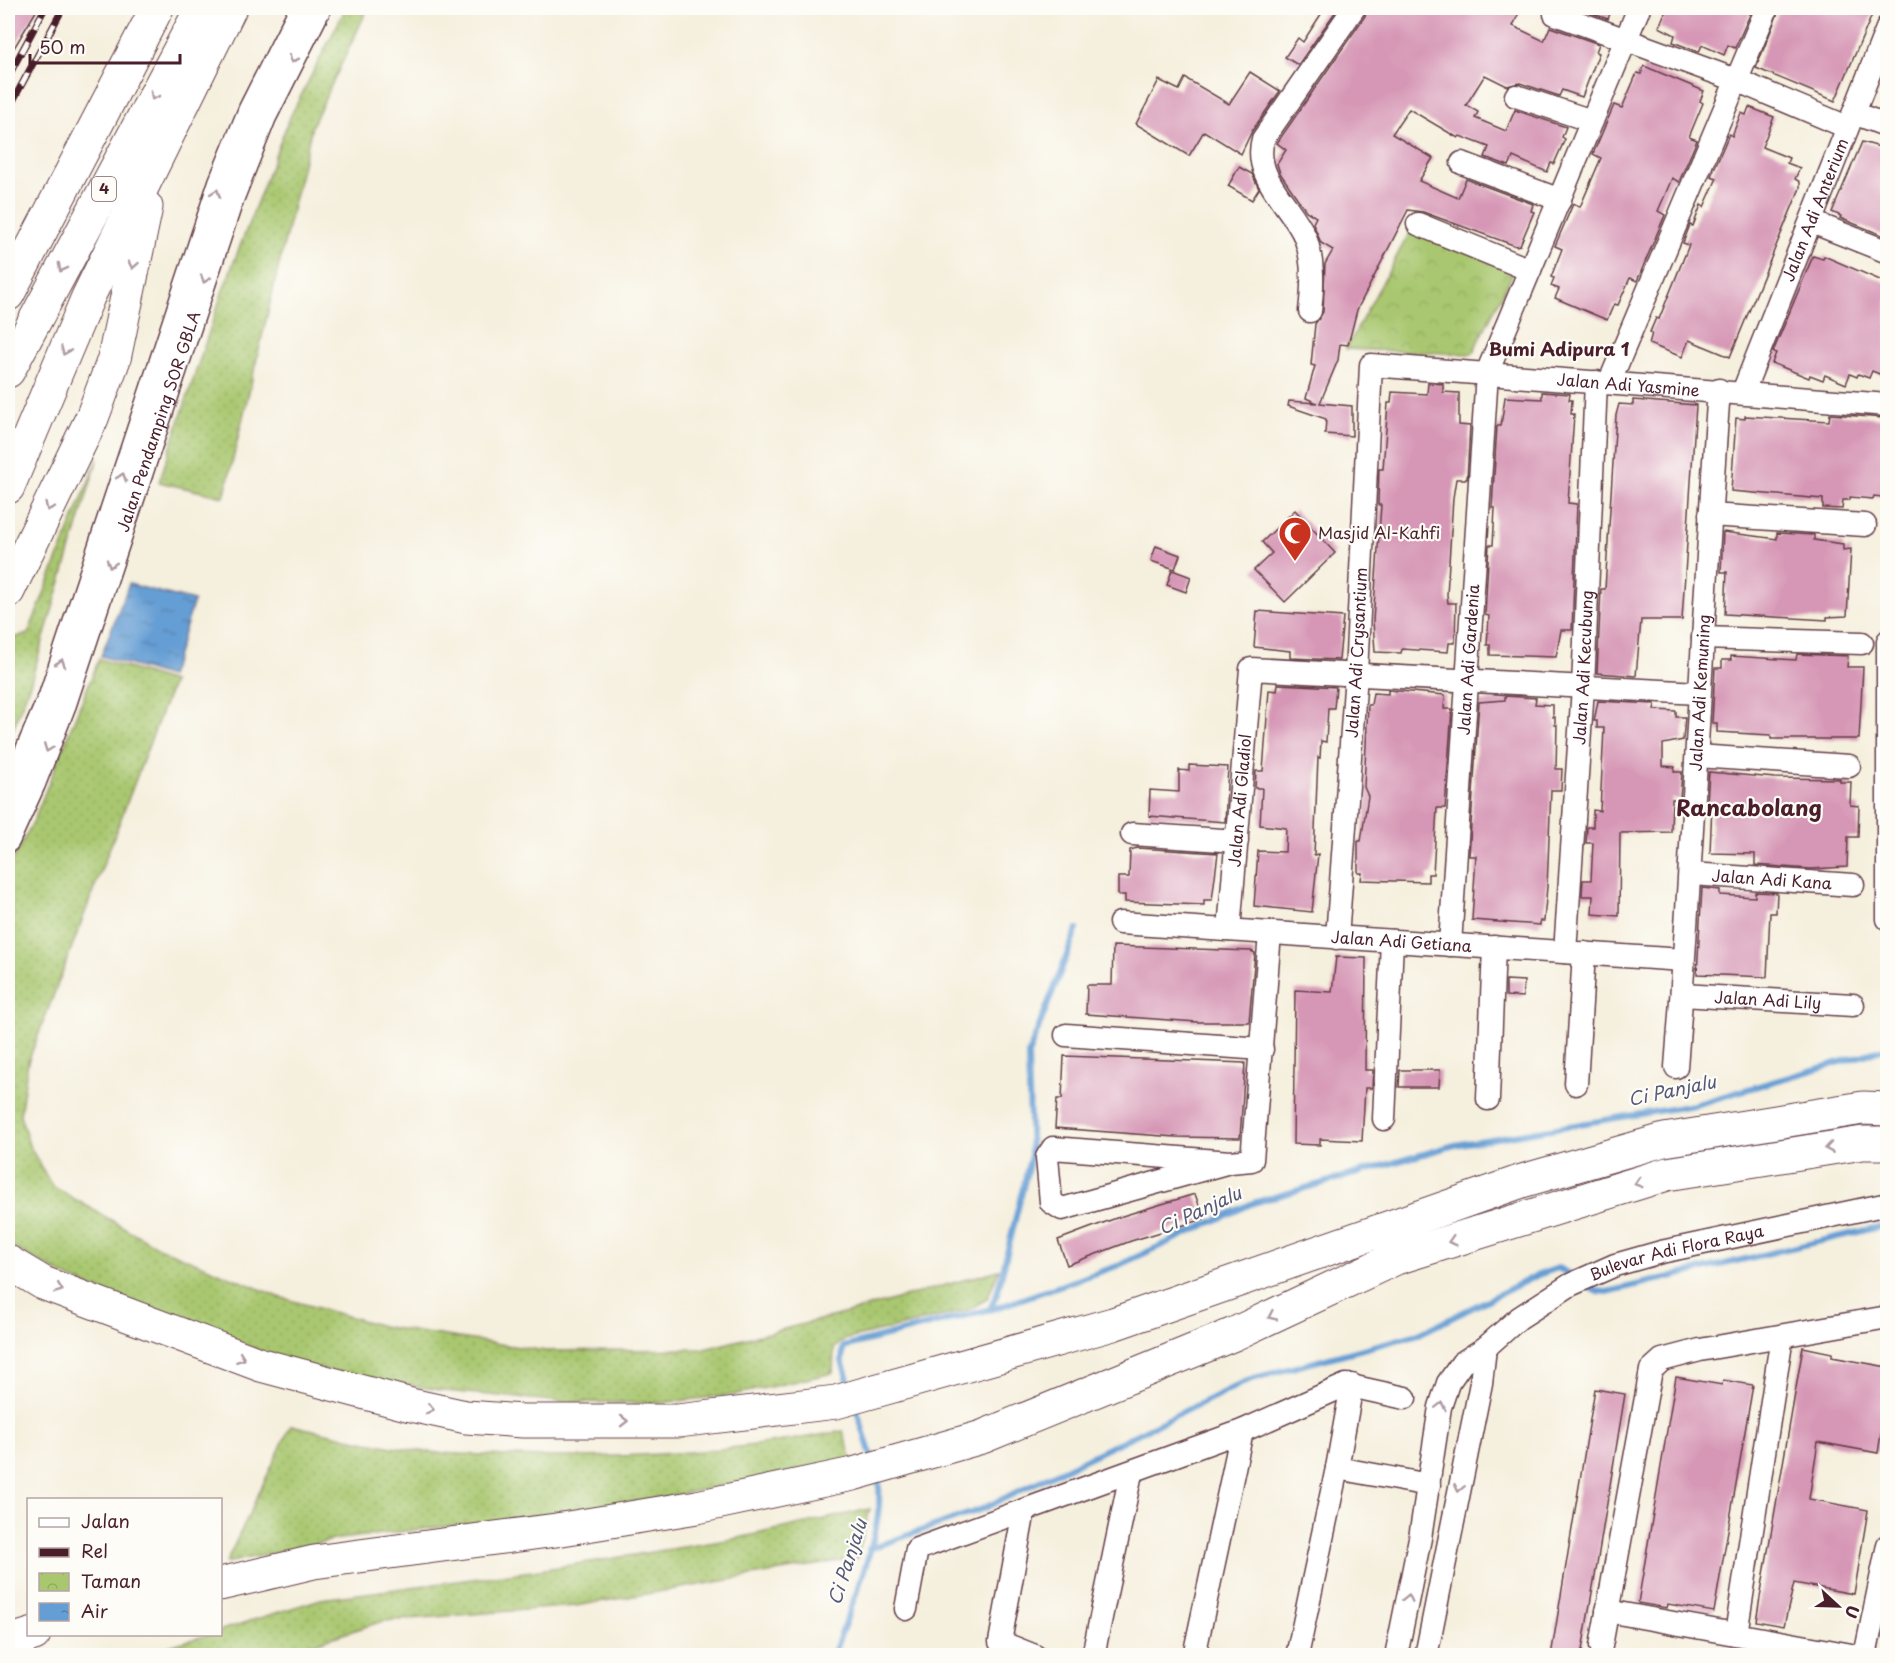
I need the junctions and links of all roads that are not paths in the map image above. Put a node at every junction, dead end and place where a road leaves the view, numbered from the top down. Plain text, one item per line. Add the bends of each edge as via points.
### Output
1 (152, 8) edge
2 (158, 8) edge
3 (202, 8) edge
4 (230, 8) edge
5 (301, 8) edge
6 (320, 8) edge
7 (1354, 8) edge
8 (1640, 8) edge
9 (1767, 8) edge
10 (1555, 14) dead end
11 (1887, 26) edge
12 (1625, 41) junction
13 (1736, 80) junction
14 (1516, 96) dead end
15 (1851, 120) junction
16 (1592, 121) junction
17 (1887, 126) edge
18 (170, 128) junction
19 (1462, 163) dead end
20 (1560, 200) junction
21 (1812, 222) junction
22 (1418, 224) dead end
23 (211, 233) junction
24 (8, 248) edge
25 (1887, 252) edge
26 (1530, 270) junction
27 (8, 294) edge
28 (1310, 311) dead end
29 (1371, 365) joint
30 (8, 371) edge
31 (1487, 374) junction
32 (1603, 382) junction
33 (1719, 390) junction
34 (1743, 392) junction
35 (1887, 405) edge
36 (8, 487) edge
37 (1710, 515) junction
38 (1865, 525) dead end
39 (8, 591) edge
40 (1703, 638) junction
41 (1887, 641) edge
42 (1862, 644) dead end
43 (1356, 674) junction
44 (1467, 681) junction
45 (1583, 687) junction
46 (1699, 693) junction
47 (1697, 756) junction
48 (1850, 766) dead end
49 (8, 795) edge
50 (1132, 834) dead end
51 (8, 841) edge
52 (1237, 841) junction
53 (1691, 874) junction
54 (1853, 885) dead end
55 (1887, 919) edge
56 (1120, 923) dead end
57 (1229, 930) junction
58 (1270, 933) junction
59 (1337, 938) junction
60 (1392, 941) junction
61 (1450, 945) junction
62 (1494, 947) junction
63 (1575, 953) junction
64 (1683, 960) junction
65 (1682, 995) junction
66 (1853, 1005) dead end
67 (1066, 1035) dead end
68 (1262, 1049) junction
69 (1676, 1067) dead end
70 (1576, 1084) dead end
71 (1488, 1099) dead end
72 (1887, 1109) edge
73 (1384, 1119) dead end
74 (1887, 1143) edge
75 (1230, 1162) junction
76 (1887, 1204) edge
77 (8, 1262) edge
78 (1887, 1317) edge
79 (1782, 1336) junction
80 (1485, 1348) junction
81 (1352, 1385) junction
82 (1405, 1398) dead end
83 (1242, 1431) junction
84 (1337, 1468) junction
85 (1131, 1473) junction
86 (1429, 1485) junction
87 (1024, 1510) junction
88 (1887, 1545) edge
89 (222, 1584) edge
90 (906, 1609) dead end
91 (1607, 1611) junction
92 (1736, 1634) junction
93 (30, 1636) edge
94 (8, 1642) edge
95 (1601, 1646) dead end
96 (1035, 1656) edge
97 (1093, 1656) edge
98 (1194, 1656) edge
99 (1297, 1656) edge
100 (1396, 1656) edge
101 (1426, 1656) edge
102 (1857, 1656) edge
103 (1865, 1656) edge

1 - 24 highway
2 - 27 highway, 4
3 -> 30 highway, 4
4 - 18 highway
23 -> 5 street, Jalan Pendamping SOR GBLA via 250,109
6 -> 23 street, Jalan Pendamping SOR GBLA
7 - 28 street via 1261,146 1261,168 1306,239 1313,286
8 - 12 street, Jalan Adi Gardenia
9 - 13 street
10 - 12 street
11 - 15 street, Jalan Adi Anterium
12 - 13 street
12 - 16 street, Jalan Adi Gardenia
13 - 15 street
13 - 32 street
14 - 16 street
15 - 17 street
15 - 21 street, Jalan Adi Anterium
16 - 20 street, Jalan Adi Gardenia
18 -> 36 highway via 88,297
18 -> 39 highway via 140,228 114,359 92,418
19 - 20 street
20 - 26 street, Jalan Adi Gardenia
21 - 25 street
21 - 34 street, Jalan Adi Anterium
22 - 26 street
49 -> 23 street, Jalan Pendamping SOR GBLA via 50,696
23 -> 51 street, Jalan Pendamping SOR GBLA via 65,704
26 - 31 street, Jalan Adi Gardenia
29 - 31 street, Jalan Adi Yasmine
29 - 43 street, Jalan Adi Crysantium
31 - 32 street, Jalan Adi Yasmine
31 - 44 street, Jalan Adi Gardenia
32 - 33 street, Jalan Adi Yasmine
32 - 45 street, Jalan Adi Kecubung
33 - 34 street, Jalan Adi Yasmine
33 - 37 street, Jalan Adi Kemuning
34 - 35 street, Jalan Adi Yasmine
37 - 38 street
37 - 40 street, Jalan Adi Kemuning
40 - 42 street
40 - 46 street, Jalan Adi Kemuning
41 - 55 street
43 - 44 street
43 - 52 street, Jalan Adi Gladiol via 1251,669
43 - 59 street, Jalan Adi Crysantium
44 - 45 street
44 - 61 street, Jalan Adi Gardenia
45 - 46 street
45 - 63 street, Jalan Adi Kecubung
46 - 47 street, Jalan Adi Kemuning
47 - 48 street
47 - 53 street, Jalan Adi Kemuning
50 - 52 street
52 - 57 street, Jalan Adi Gladiol
53 - 54 street, Jalan Adi Kana
53 - 64 street, Jalan Adi Kemuning
56 - 57 street, Jalan Adi Getiana
57 - 58 street, Jalan Adi Getiana
58 - 59 street, Jalan Adi Getiana
58 - 68 street
59 - 60 street, Jalan Adi Getiana
60 - 61 street, Jalan Adi Getiana
60 - 73 street
61 - 62 street, Jalan Adi Getiana
62 - 63 street, Jalan Adi Getiana
62 - 71 street
63 - 64 street, Jalan Adi Getiana
63 - 70 street, Jalan Adi Kecubung
64 - 65 street, Jalan Adi Kemuning
65 - 66 street, Jalan Adi Lily
65 - 69 street, Jalan Adi Kemuning
67 - 68 street
68 - 75 street via 1252,1160
77 -> 72 highway via 43,1283 261,1365 411,1405 466,1417 523,1421 678,1421 836,1402 1113,1324 1522,1181 1664,1140 1863,1108
74 -> 89 highway via 1863,1143 1667,1174 1396,1258 1234,1334 982,1437 853,1474 568,1528 314,1562
75 - 75 street via 1053,1148 1047,1157 1051,1202 1062,1209
76 - 80 street, Bulevar Adi Flora Raya via 1615,1265 1519,1318
78 - 79 street
79 - 91 street via 1690,1352 1662,1360 1651,1370
79 - 92 street
86 -> 80 street, Bulevar Adi Flora Raya via 1440,1407 1448,1383 1462,1363
80 -> 101 street
81 - 82 street
81 - 83 street
81 - 84 street
83 - 85 street
83 - 98 street
84 - 86 street
84 - 99 street
85 - 87 street
85 - 97 street
100 -> 86 street, Bulevar Adi Flora Raya
87 - 90 street via 917,1549
87 - 96 street via 1000,1642
88 - 103 street
91 - 92 street
91 - 95 street
92 - 102 street
93 - 94 highway

